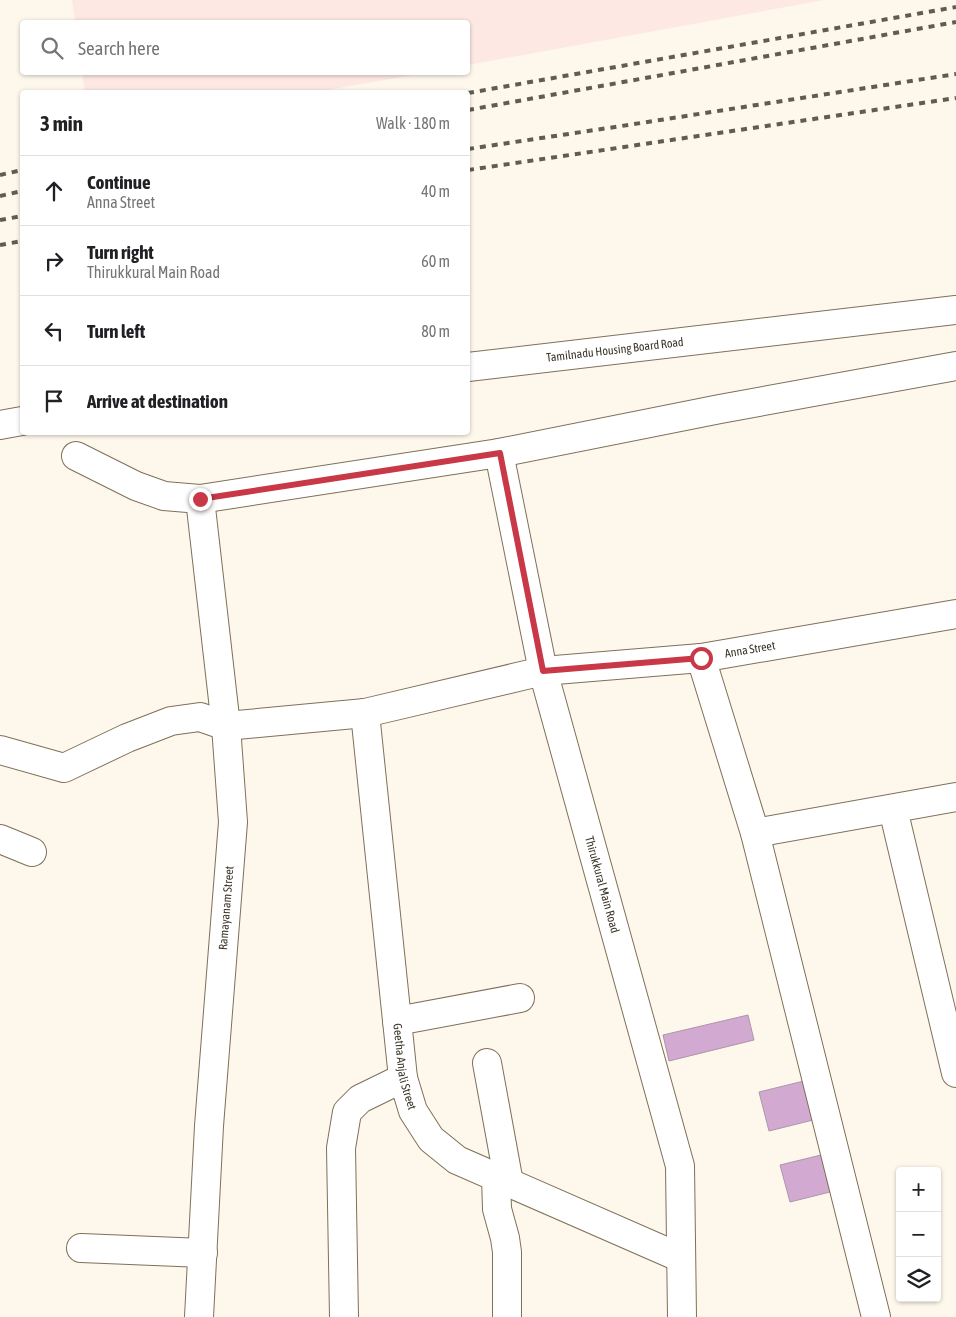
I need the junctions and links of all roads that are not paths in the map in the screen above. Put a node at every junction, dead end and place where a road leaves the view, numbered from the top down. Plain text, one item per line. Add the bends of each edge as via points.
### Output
1 (956, 310) edge
2 (956, 366) edge
3 (470, 367) edge
4 (20, 421) edge
5 (0, 425) edge
6 (500, 453) junction
7 (76, 456) dead end
8 (200, 499) junction
9 (956, 614) edge
10 (701, 658) junction
11 (543, 671) junction
12 (365, 713) junction
13 (226, 726) junction
14 (0, 750) edge
15 (956, 797) edge
16 (893, 809) junction
17 (755, 833) junction
18 (0, 839) edge
19 (32, 852) dead end
20 (520, 998) dead end
21 (397, 1022) junction
22 (487, 1062) dead end
23 (956, 1073) edge
24 (403, 1078) junction
25 (502, 1180) junction
26 (82, 1248) dead end
27 (203, 1254) junction
28 (681, 1258) junction
29 (199, 1317) edge
30 (344, 1317) edge
31 (507, 1317) edge
32 (682, 1317) edge
33 (876, 1317) edge

1 - 3 street, Tamilnadu Housing Board Road
2 - 6 street
4 - 5 street
6 - 8 street
6 - 11 street, Thirukkural Main Road
7 - 8 street via 164,496
8 - 13 street, Ramayanam Street
9 - 10 street, Anna Street
10 - 11 street, Anna Street
10 - 17 street
11 - 12 street, Anna Street
11 - 28 street, Thirukkural Main Road via 680,1166
12 - 13 street, Anna Street
12 - 21 street, Geetha Anjali Street
13 - 14 street via 200,717 171,722 127,738 64,768
13 - 27 street, Ramayanam Street via 232,822 209,1126
15 - 16 street
16 - 17 street
16 - 23 street
17 - 33 street
18 - 19 street
20 - 21 street
21 - 24 street, Geetha Anjali Street
22 - 25 street
24 - 25 street, Geetha Anjali Street via 413,1111 431,1139 457,1160
24 - 30 street via 360,1099 347,1112 341,1148
25 - 28 street, Geetha Anjali Street
25 - 31 street via 497,1209 507,1252
26 - 27 street
27 - 29 street, Ramayanam Street
28 - 32 street, Thirukkural Main Road

